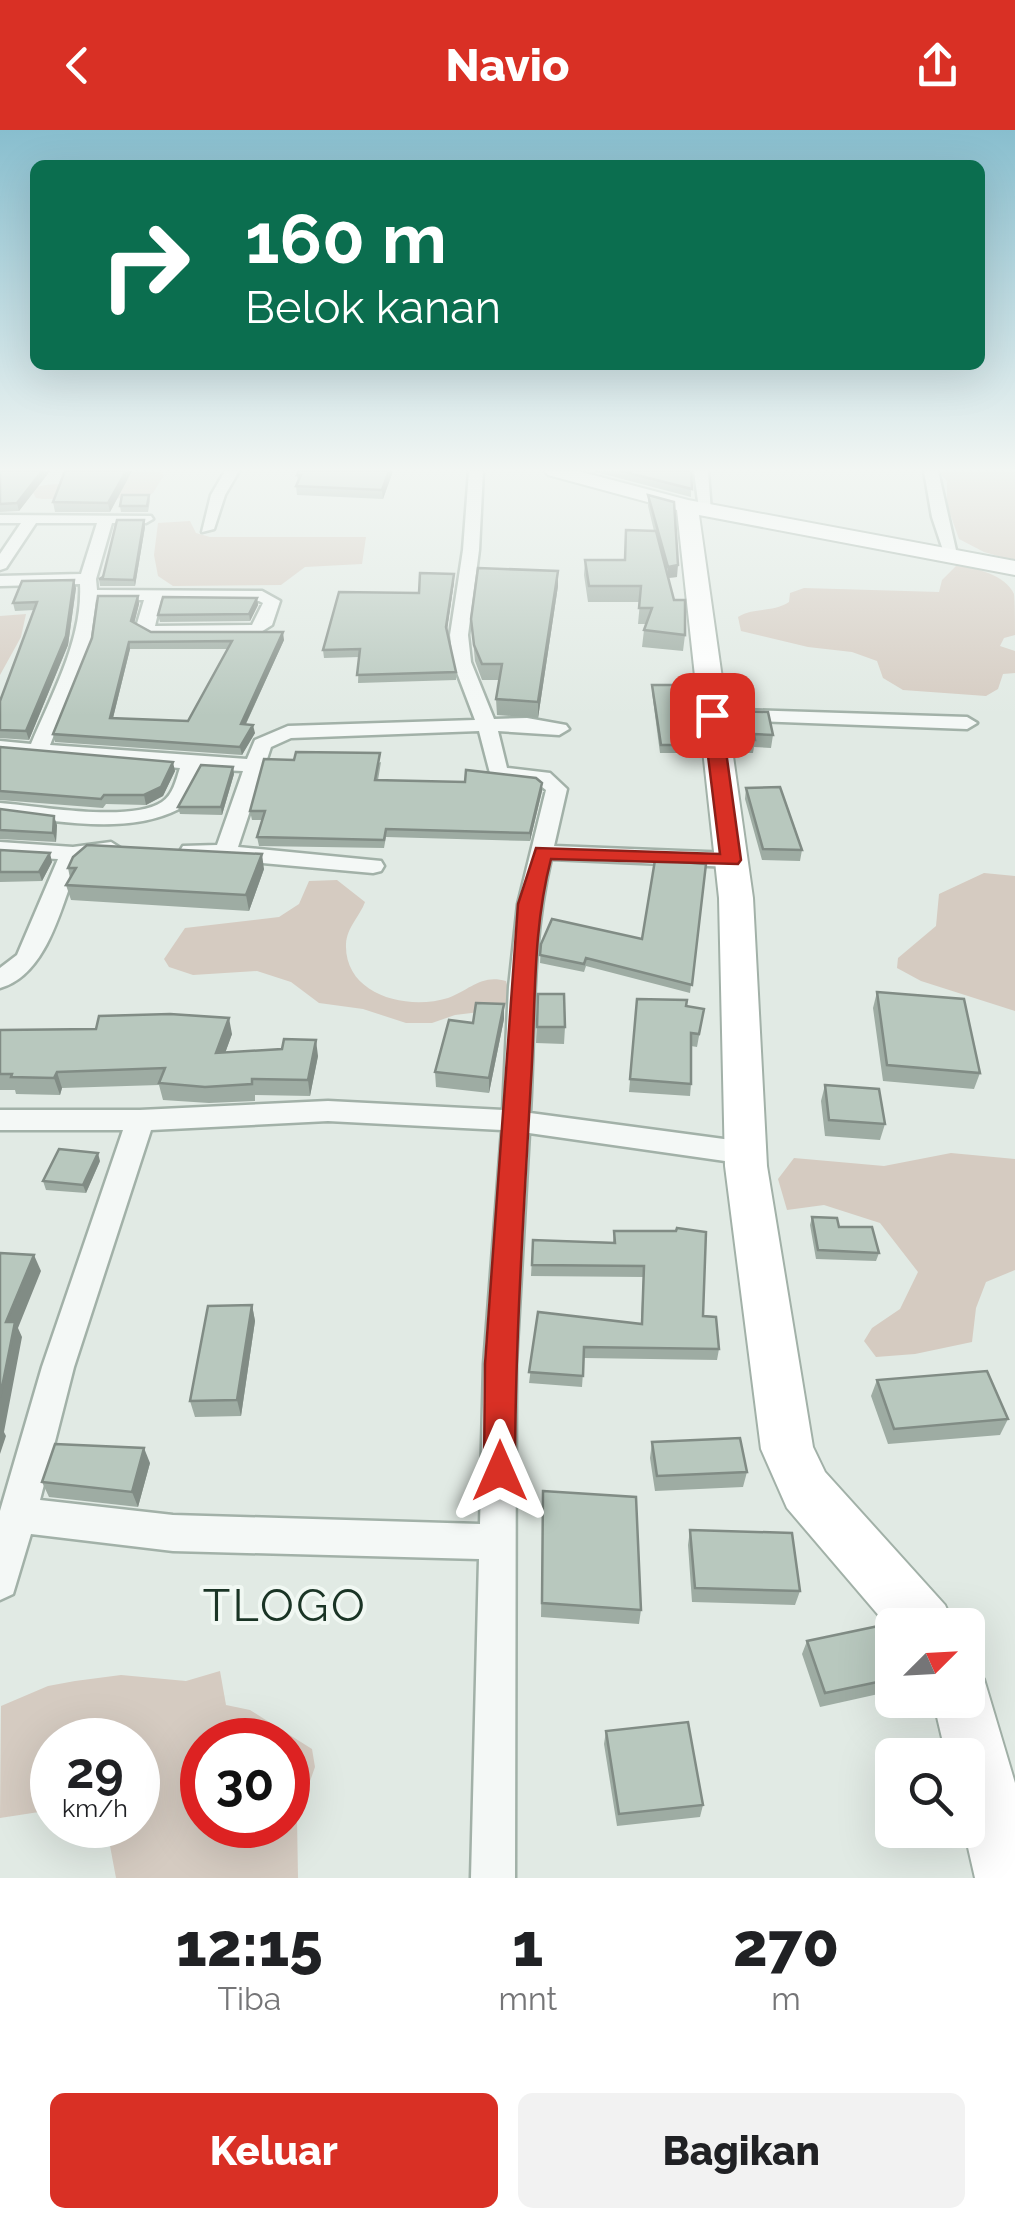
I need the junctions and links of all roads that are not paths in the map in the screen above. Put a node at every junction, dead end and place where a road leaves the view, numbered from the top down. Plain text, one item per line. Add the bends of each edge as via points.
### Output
1 (97, 553) edge
2 (471, 553) edge
3 (702, 553) edge
4 (940, 553) edge
5 (953, 553) edge
6 (954, 556) junction
7 (1015, 568) edge
8 (0, 582) edge
9 (88, 587) junction
10 (154, 594) junction
11 (712, 715) junction
12 (967, 723) dead end
13 (487, 726) junction
14 (559, 729) dead end
15 (0, 746) edge
16 (38, 749) junction
17 (192, 763) junction
18 (254, 764) junction
19 (0, 809) edge
20 (0, 849) edge
21 (127, 849) edge
22 (167, 850) edge
23 (226, 852) junction
24 (543, 852) junction
25 (76, 854) junction
26 (731, 860) junction
27 (373, 866) dead end
28 (0, 980) edge
29 (0, 1120) edge
30 (140, 1120) junction
31 (515, 1121) junction
32 (746, 1153) junction
33 (16, 1515) junction
34 (499, 1542) junction
35 (0, 1580) edge
36 (910, 1608) edge
37 (967, 1718) edge
38 (493, 1878) edge
39 (1008, 1878) edge

1 - 9 street
2 - 13 street via 459,635 462,662
3 - 11 street
4 - 6 street
5 - 6 street
6 - 7 street
8 - 9 street
9 - 10 street
9 - 16 street via 81,644
10 - 10 street via 262,596 272,601 256,630 152,631 145,627
11 - 12 street
11 - 26 street
13 - 14 street
13 - 18 street via 288,732 262,744
13 - 24 street via 498,773 543,777 557,789
15 - 16 street
16 - 17 street
17 - 18 street
17 - 19 street via 175,802 160,811
18 - 23 street
20 - 25 street
21 - 25 street
22 - 23 street
23 - 27 street
24 - 26 street
24 - 31 street via 529,904
25 - 28 street via 27,958
26 - 32 street
29 - 30 street
30 - 31 street via 328,1111
30 - 33 street
31 - 32 street
31 - 34 street via 500,1364
32 - 36 street via 794,1470
33 - 34 street via 173,1533
33 - 35 street
34 - 38 street
37 - 39 street

